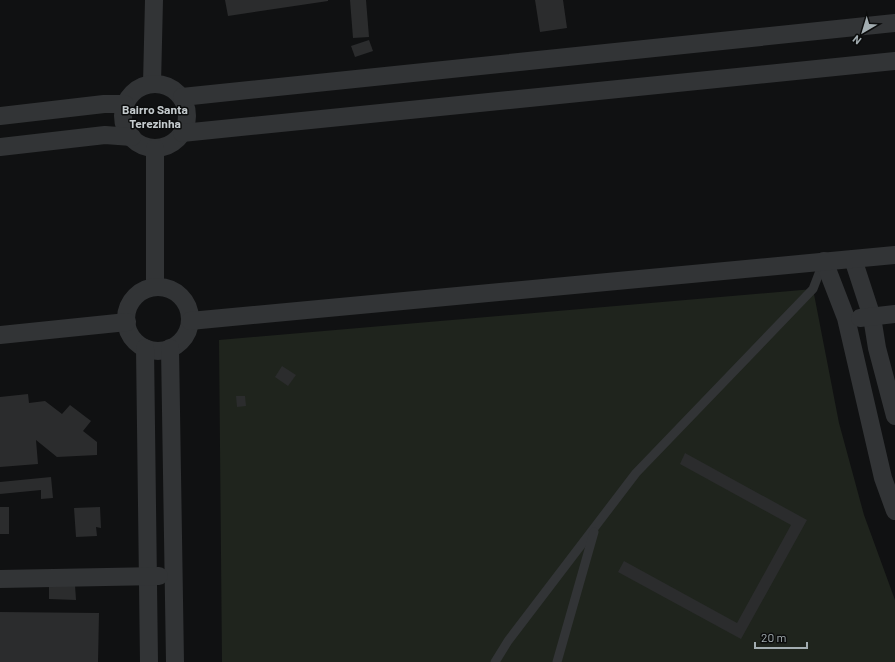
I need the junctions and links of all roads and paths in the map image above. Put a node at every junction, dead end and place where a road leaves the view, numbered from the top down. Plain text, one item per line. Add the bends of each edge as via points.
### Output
1 (154, 0) edge
2 (895, 22) edge
3 (895, 61) edge
4 (152, 84) junction
5 (182, 97) junction
6 (125, 104) junction
7 (0, 116) edge
8 (182, 133) junction
9 (132, 137) junction
10 (0, 147) edge
11 (155, 148) junction
12 (895, 255) edge
13 (852, 259) junction
14 (824, 261) junction
15 (155, 287) junction
16 (895, 314) edge
17 (846, 318) junction
18 (872, 318) junction
19 (190, 321) junction
20 (127, 322) junction
21 (0, 335) edge
22 (145, 348) junction
23 (170, 348) junction
24 (895, 416) edge
25 (895, 511) edge
26 (595, 526) junction
27 (174, 575) junction
28 (148, 576) junction
29 (0, 579) edge
30 (149, 662) edge
31 (175, 662) edge
32 (496, 662) edge
33 (557, 662) edge

1 - 4 street
2 - 5 street
3 - 8 street
4 - 5 street via 169,87
4 - 6 street via 136,90
5 - 8 street via 187,115
6 - 7 street via 104,104
6 - 9 street via 124,122
8 - 11 street via 167,146
9 - 10 street via 105,136
9 - 11 street via 139,143
11 - 15 street
12 - 13 street
13 - 14 street
13 - 18 street
14 - 17 street
14 - 19 street
14 - 26 lane via 814,288 636,473
15 - 19 street via 173,290 180,296 186,303
15 - 20 street via 137,295 127,312
16 - 18 street
17 - 18 street
17 - 25 street via 883,478
18 - 24 street
19 - 23 street via 189,330 184,338
20 - 21 street
20 - 22 street via 133,338
22 - 23 street
22 - 28 street
23 - 27 street
26 - 32 lane via 508,641
26 - 33 lane
27 - 28 street
27 - 31 street
28 - 29 street
28 - 30 street

